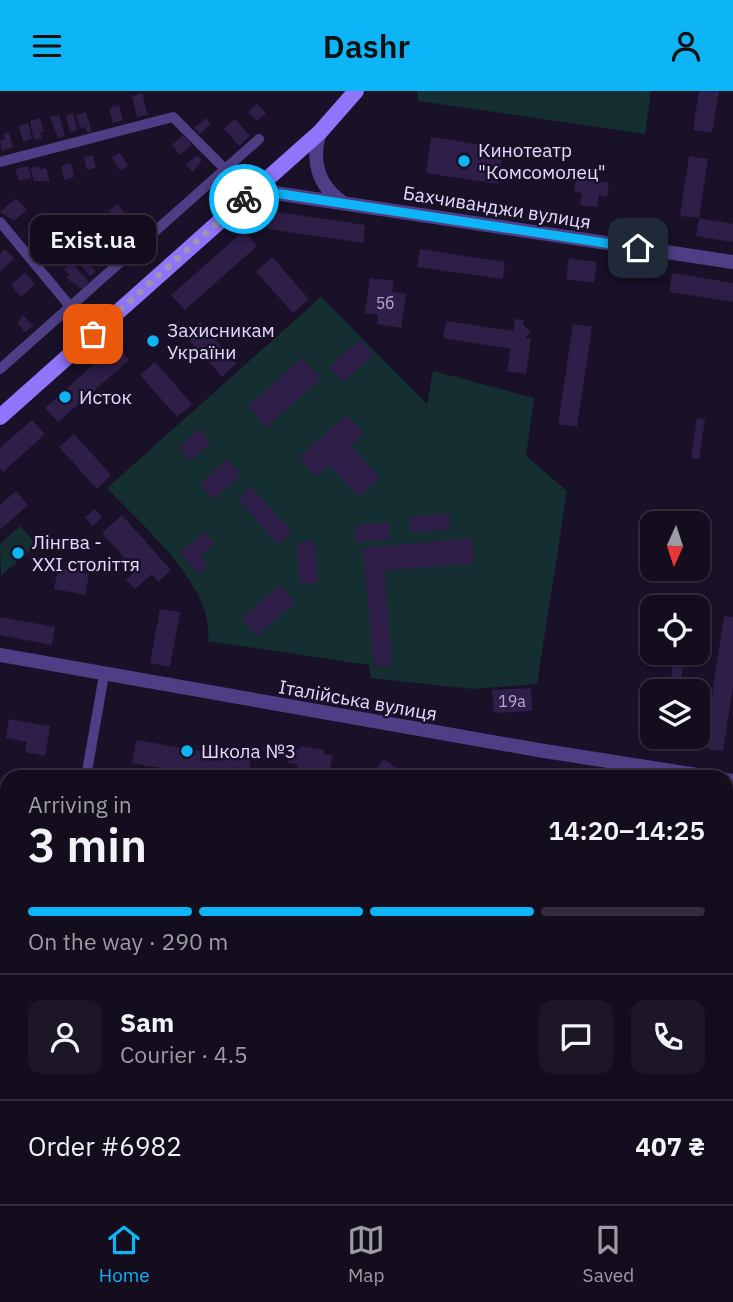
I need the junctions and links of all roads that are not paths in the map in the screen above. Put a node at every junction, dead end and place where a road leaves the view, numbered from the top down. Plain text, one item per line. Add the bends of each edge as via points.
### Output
1 (356, 91) edge
2 (320, 132) junction
3 (259, 139) dead end
4 (0, 162) edge
5 (225, 169) junction
6 (255, 190) junction
7 (343, 203) junction
8 (0, 222) edge
9 (733, 262) edge
10 (70, 307) junction
11 (93, 334) junction
12 (0, 369) edge
13 (0, 417) edge
14 (0, 655) edge
15 (104, 675) junction
16 (87, 770) edge
17 (668, 770) edge

1 - 2 main road
2 - 6 main road
2 - 7 street via 316,166 326,187
3 - 5 street
4 - 5 street via 173,117
5 - 10 street
6 - 7 street, Бахчиванджи вулиця
6 - 11 main road
7 - 9 street, Бахчиванджи вулиця
8 - 10 street
10 - 11 street
10 - 12 street
11 - 13 main road
14 - 15 street, Італійська вулиця
15 - 16 street
15 - 17 street, Італійська вулиця

